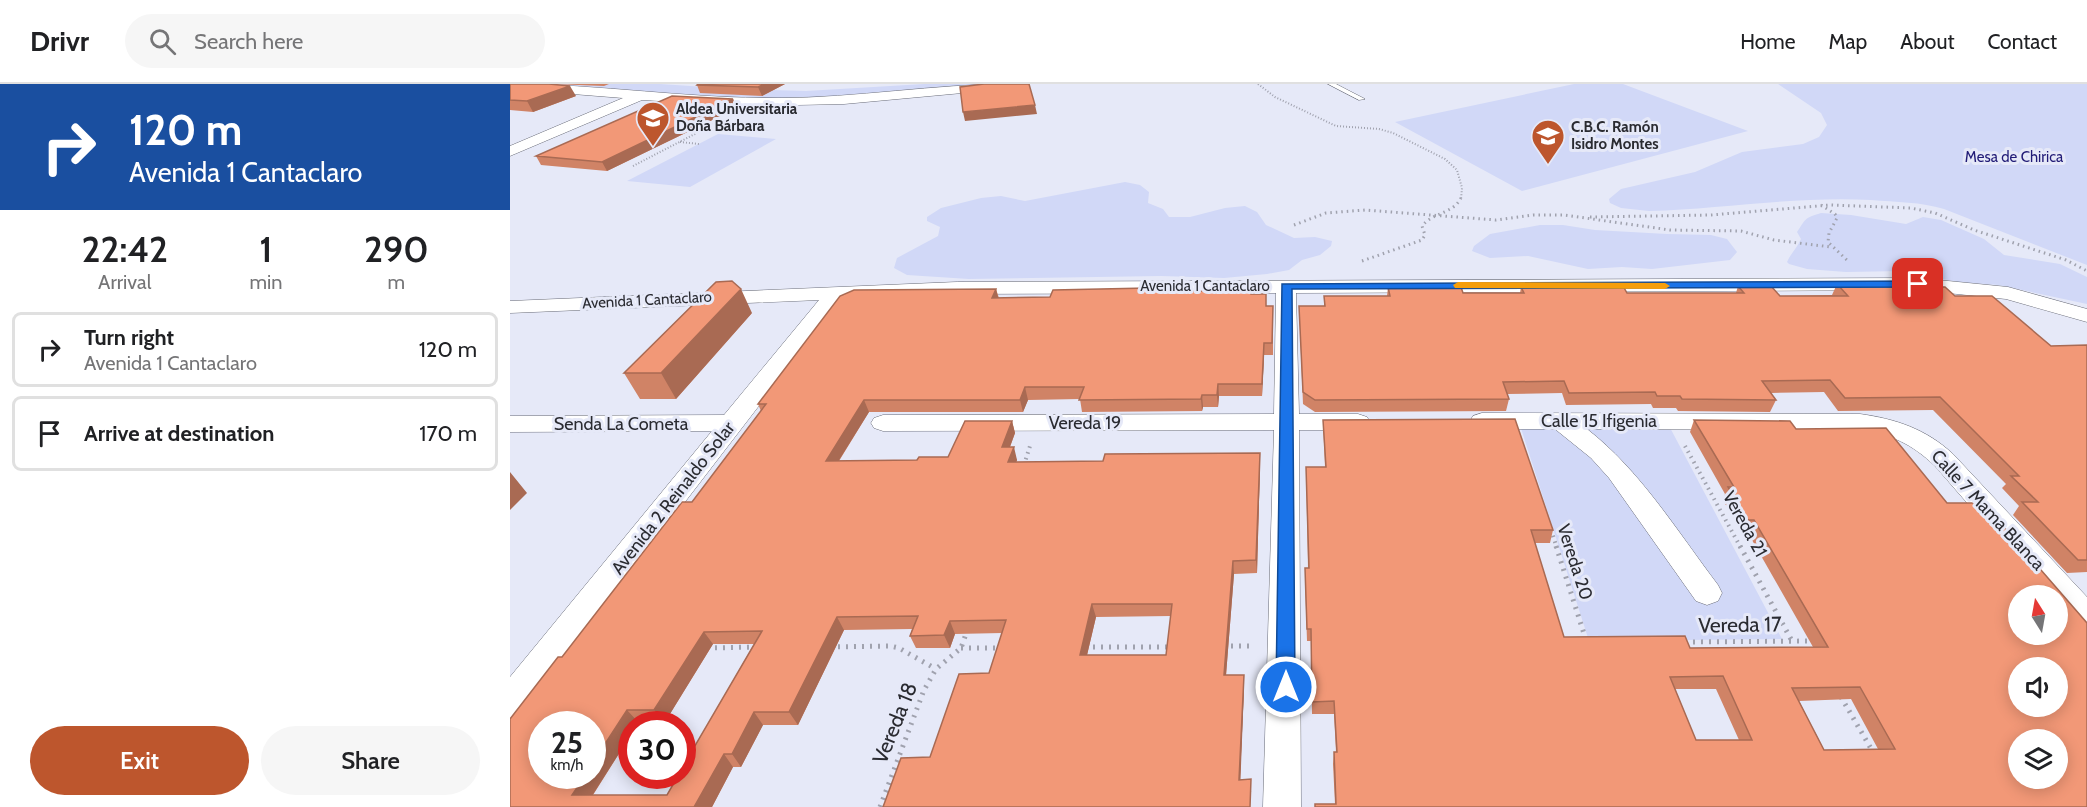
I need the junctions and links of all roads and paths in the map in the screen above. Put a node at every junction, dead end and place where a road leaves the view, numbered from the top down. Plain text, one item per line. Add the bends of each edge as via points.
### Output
1 (660, 84) edge
2 (924, 84) edge
3 (1005, 84) edge
4 (1258, 84) edge
5 (1331, 84) edge
6 (510, 85) edge
7 (668, 85) edge
8 (617, 93) junction
9 (643, 95) junction
10 (1361, 99) dead end
11 (720, 121) edge
12 (510, 139) edge
13 (679, 142) junction
14 (699, 144) dead end
15 (662, 145) edge
16 (673, 146) junction
17 (510, 151) edge
18 (633, 166) dead end
19 (1820, 205) junction
20 (1434, 215) junction
21 (1574, 216) junction
22 (1294, 225) dead end
23 (1831, 247) junction
24 (1356, 262) dead end
25 (2087, 271) edge
26 (1875, 285) junction
27 (1286, 286) junction
28 (836, 292) junction
29 (510, 307) edge
30 (2087, 316) edge
31 (1454, 421) edge
32 (1561, 421) junction
33 (1382, 422) edge
34 (1672, 422) junction
35 (732, 423) junction
36 (883, 423) dead end
37 (1038, 423) junction
38 (1287, 423) junction
39 (510, 424) edge
40 (1909, 433) joint
41 (1023, 468) edge
42 (1548, 521) edge
43 (1707, 593) dead end
44 (2084, 611) edge
45 (969, 626) edge
46 (1792, 641) junction
47 (1810, 641) junction
48 (1821, 641) edge
49 (1679, 642) edge
50 (1575, 644) edge
51 (1216, 646) edge
52 (1286, 646) junction
53 (766, 647) edge
54 (824, 647) edge
55 (1182, 647) edge
56 (695, 648) edge
57 (961, 648) junction
58 (1008, 648) edge
59 (1077, 648) edge
60 (1816, 652) edge
61 (936, 669) junction
62 (1839, 693) edge
63 (514, 694) edge
64 (1875, 755) edge
65 (880, 807) edge
66 (1282, 807) edge

1 - 7 street
2 - 7 street via 806,91
3 - 9 street via 832,104
4 - 20 path via 1275,98 1336,126 1387,131 1450,163 1459,173 1460,200 1450,211
5 - 10 lane
6 - 8 street
7 - 9 street
8 - 9 street
8 - 12 street
9 - 17 street
11 - 13 path
13 - 14 path
13 - 16 path
15 - 16 path
16 - 18 path
19 - 21 path via 1711,215
19 - 23 path via 1837,218 1828,237
19 - 25 path via 1888,205 1929,211
20 - 21 path via 1496,220 1533,215
20 - 22 path via 1365,210 1326,213
20 - 24 path via 1422,226 1422,240
21 - 23 path via 1670,230 1741,231 1774,240
23 - 26 path
26 - 27 street, Avenida 1 Cantaclaro
26 - 30 street, Avenida 1 Cantaclaro via 1951,286 2007,293
27 - 28 street, Avenida 1 Cantaclaro
27 - 38 street
28 - 29 street, Avenida 1 Cantaclaro
28 - 35 street, Avenida 2 Reinaldo Solar
31 - 32 street, Calle 15 Ifigenia
32 - 34 street, Calle 15 Ifigenia
32 - 43 street via 1618,472
33 - 38 street
34 - 40 street, Calle 15 Ifigenia via 1860,422
34 - 46 path, Vereda 21
35 - 39 street, Senda La Cometa
35 - 63 street, Avenida 2 Reinaldo Solar
36 - 37 street, Vereda 19
37 - 38 street, Vereda 19
37 - 41 path
38 - 52 street
40 - 44 street, Calle 7 Mama Blanca via 1944,460
42 - 50 path, Vereda 20 via 1587,643
45 - 57 path, Vereda 18
46 - 47 path, Vereda 17
46 - 49 path, Vereda 17
47 - 48 path, Vereda 17
47 - 60 path
51 - 52 path
52 - 66 street
53 - 56 path
54 - 61 path via 890,646
55 - 59 path
57 - 58 path
57 - 61 path, Vereda 18
61 - 65 path, Vereda 18 via 924,690
62 - 64 path

